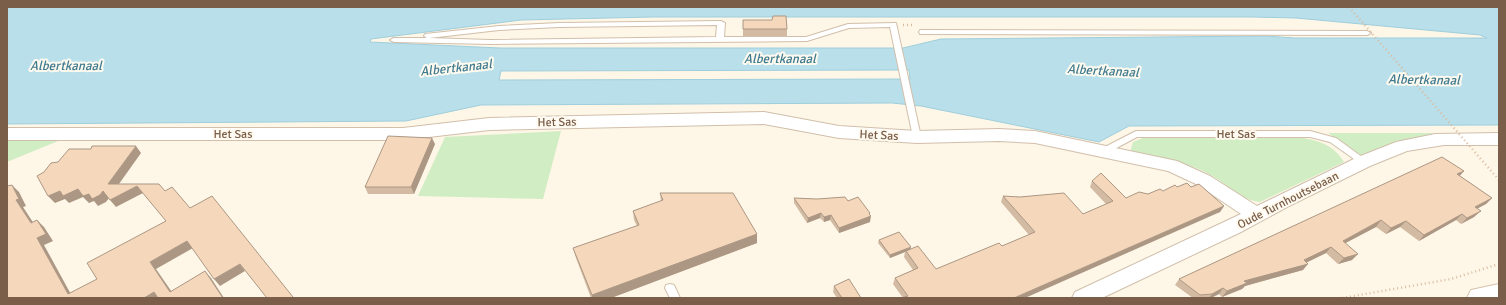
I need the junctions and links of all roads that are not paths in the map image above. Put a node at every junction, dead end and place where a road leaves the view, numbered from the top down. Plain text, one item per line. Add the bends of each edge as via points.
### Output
1 (559, 25) junction
2 (923, 32) dead end
3 (1367, 33) dead end
4 (720, 39) junction
5 (554, 42) junction
6 (7, 134) edge
7 (917, 136) junction
8 (1499, 139) edge
9 (1104, 151) junction
10 (1364, 162) junction
11 (1255, 214) junction
12 (670, 288) dead end
13 (1499, 294) edge
14 (1084, 297) edge
15 (675, 298) edge
16 (1480, 298) edge

1 - 4 lane via 721,23
1 - 5 lane
1 - 5 lane via 499,28 394,40
2 - 3 lane
4 - 5 lane
4 - 7 lane via 808,39 848,26 893,26
6 - 7 street, Het Sas via 403,134 489,124 764,118 839,132
7 - 9 street, Het Sas via 1035,137
8 - 10 street, Oude Turnhoutsebaan via 1425,141
9 - 10 lane, Het Sas via 1136,134 1310,134 1333,140
9 - 11 street, Het Sas via 1172,165 1187,171
10 - 11 street, Oude Turnhoutsebaan
11 - 14 street, Oude Turnhoutsebaan via 1234,227
12 - 15 lane
13 - 16 main road

